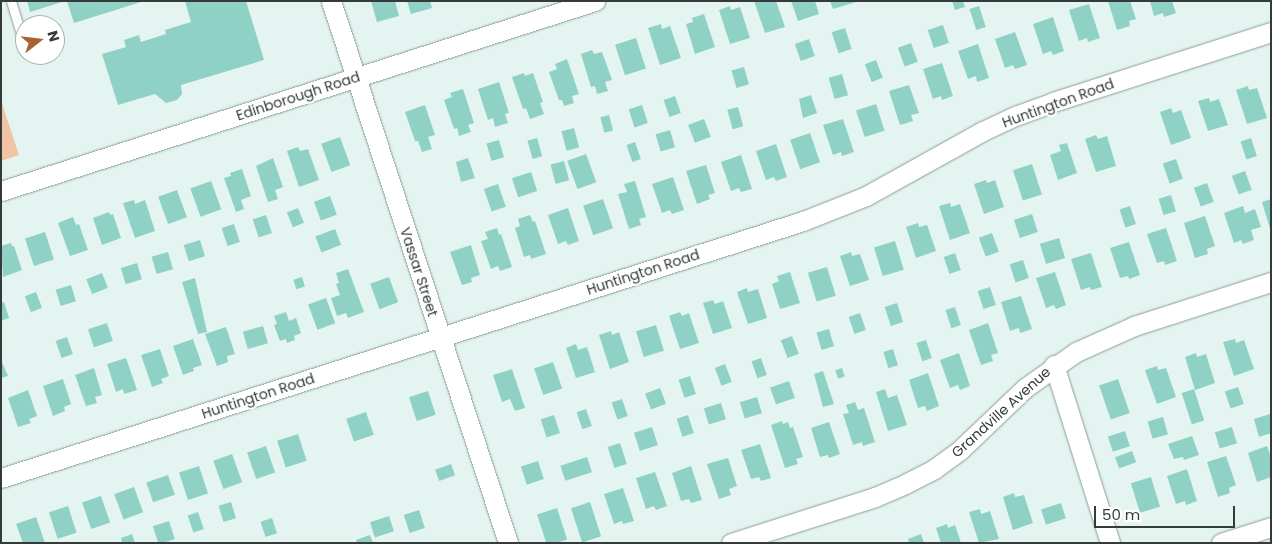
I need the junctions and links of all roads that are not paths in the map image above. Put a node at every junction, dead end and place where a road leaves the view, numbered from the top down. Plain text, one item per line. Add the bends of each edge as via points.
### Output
1 (11, 1) edge
2 (331, 1) edge
3 (596, 1) edge
4 (15, 15) edge
5 (1271, 32) edge
6 (356, 78) junction
7 (1, 191) edge
8 (1271, 282) edge
9 (441, 337) junction
10 (1054, 365) junction
11 (1, 478) edge
12 (1271, 527) edge
13 (508, 543) edge
14 (731, 543) edge
15 (1110, 543) edge
16 (1221, 543) edge

1 - 4 lane
2 - 6 street, Vassar Street
3 - 6 street, Edinborough Road
5 - 9 street, Huntington Road via 1018,115 897,182 835,210
6 - 7 street, Edinborough Road
6 - 9 street, Vassar Street
8 - 10 street, Grandville Avenue via 1134,326 1095,342
9 - 11 street, Huntington Road
9 - 13 street, Vassar Street
10 - 14 street, Grandville Avenue via 960,450 934,469 875,497
10 - 15 street
12 - 16 street

